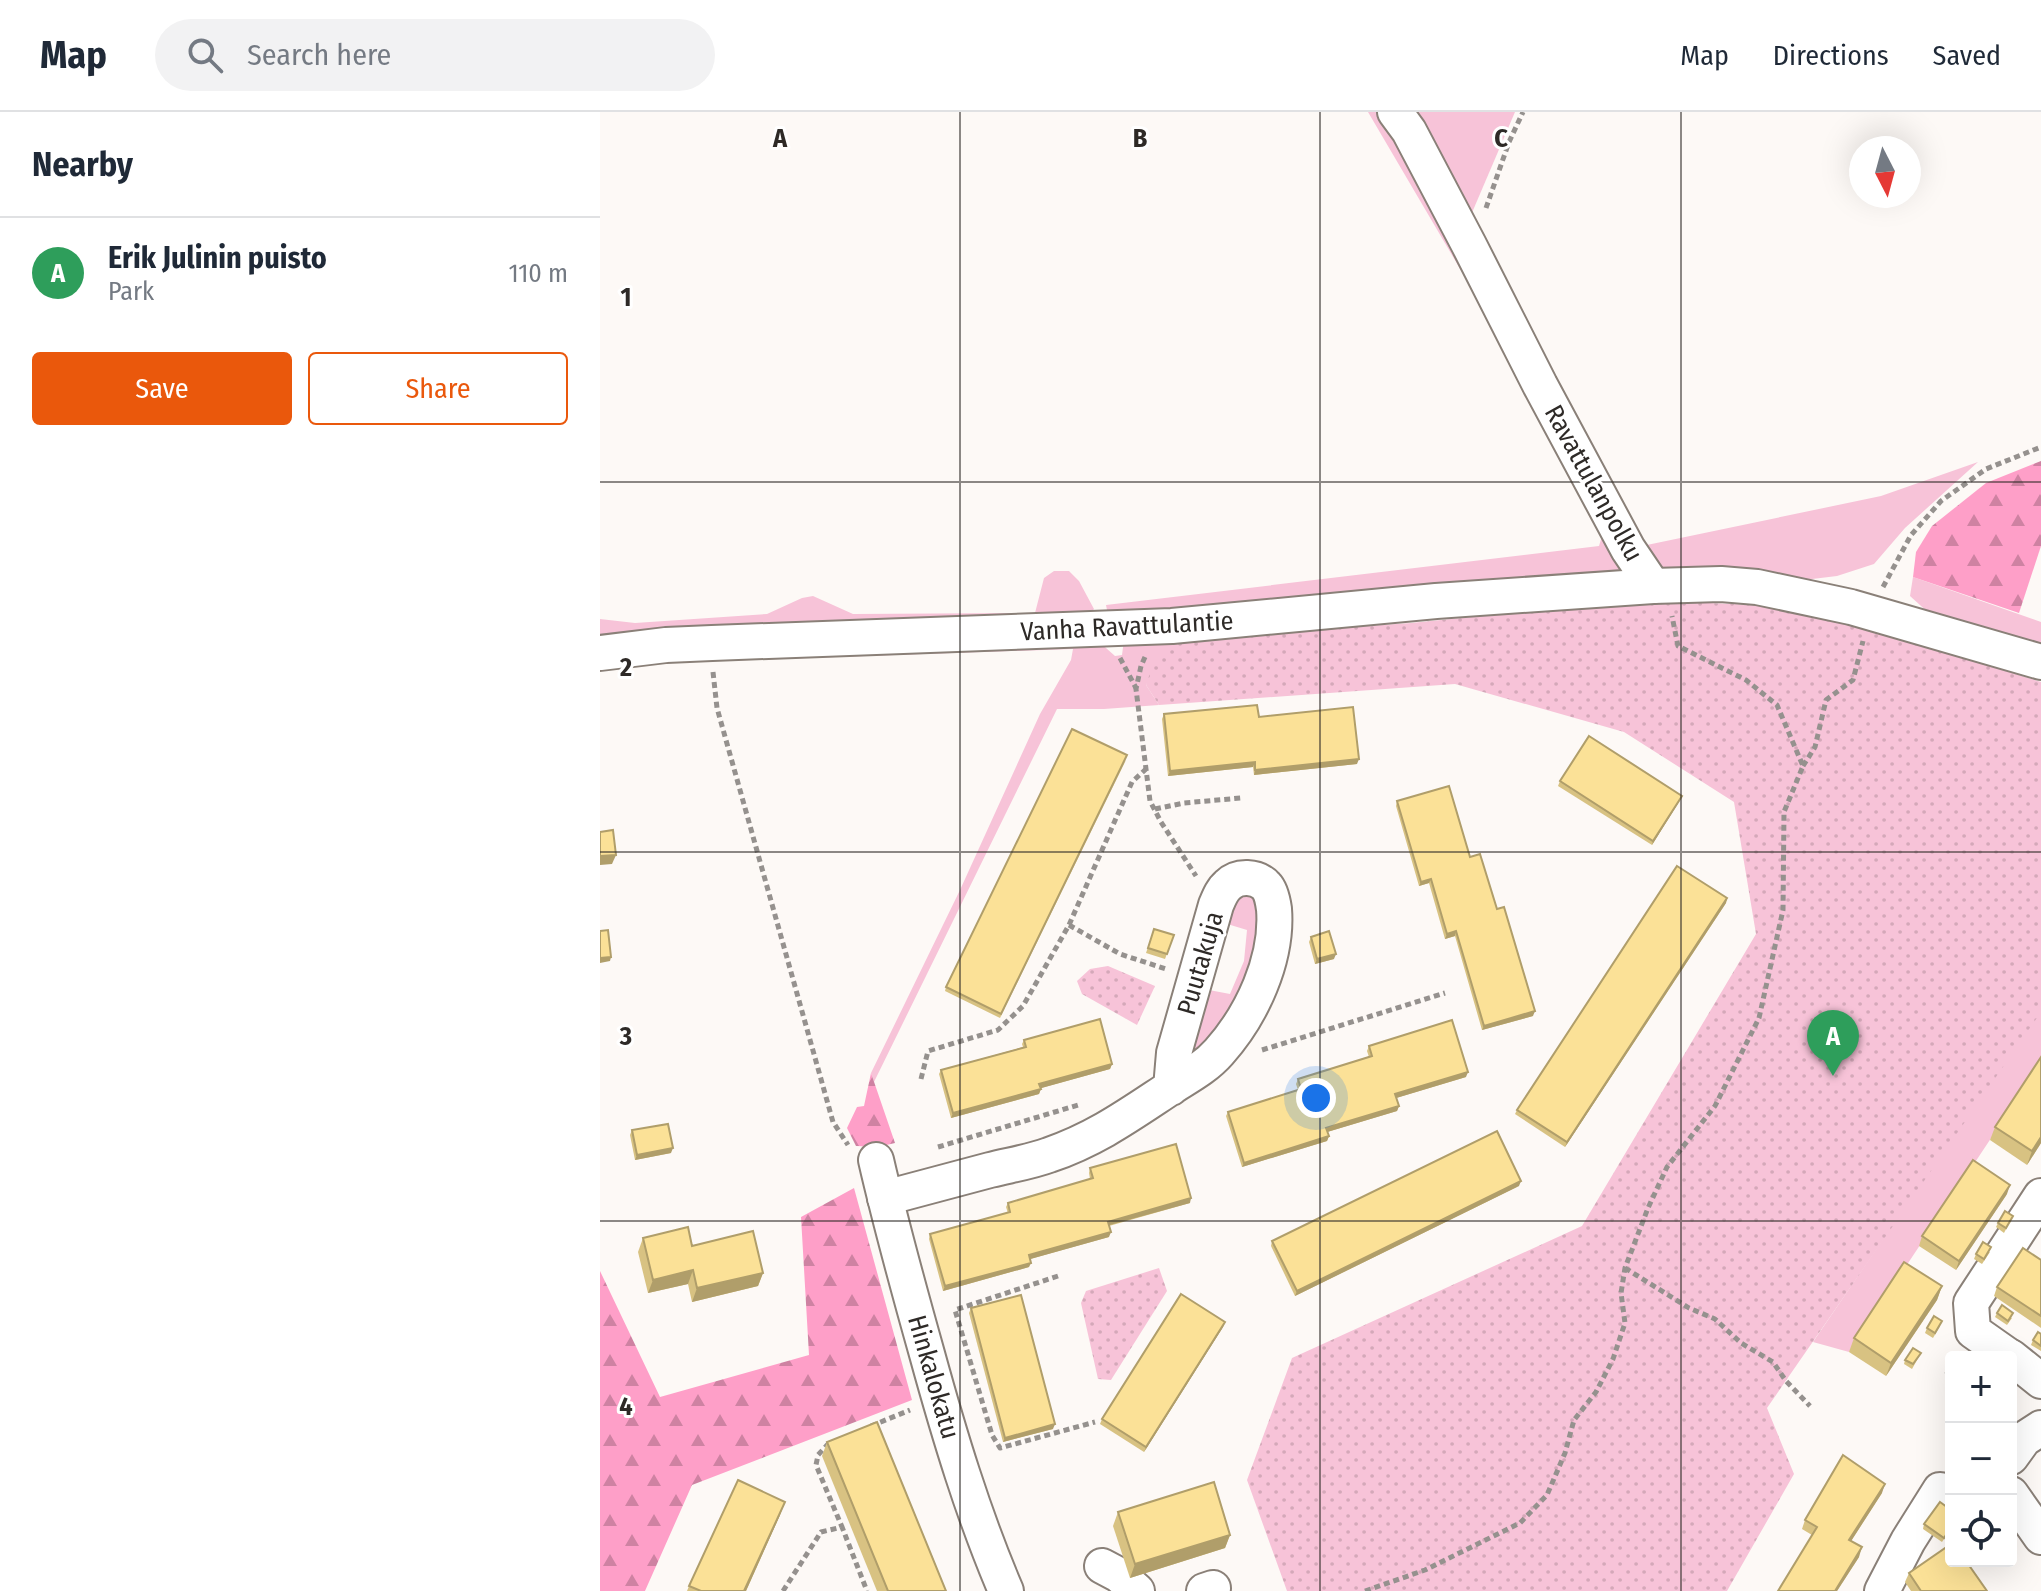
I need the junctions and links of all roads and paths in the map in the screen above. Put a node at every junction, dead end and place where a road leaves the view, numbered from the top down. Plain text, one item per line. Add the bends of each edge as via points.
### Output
1 (1395, 112) edge
2 (1523, 112) edge
3 (1472, 251) junction
4 (2041, 447) edge
5 (1653, 586) junction
6 (1870, 612) junction
7 (1172, 626) junction
8 (712, 643) junction
9 (1678, 646) dead end
10 (600, 653) edge
11 (2041, 662) edge
12 (1803, 766) junction
13 (1146, 769) junction
14 (1241, 798) dead end
15 (1154, 809) junction
16 (1216, 905) junction
17 (1069, 925) junction
18 (1196, 978) junction
19 (1445, 993) dead end
20 (1218, 1054) junction
21 (921, 1079) dead end
22 (1171, 1088) junction
23 (1085, 1103) dead end
24 (938, 1147) dead end
25 (866, 1158) joint
26 (2041, 1196) edge
27 (885, 1198) junction
28 (1625, 1268) junction
29 (1058, 1276) dead end
30 (2002, 1351) edge
31 (2017, 1362) edge
32 (2041, 1381) edge
33 (922, 1405) dead end
34 (1810, 1406) dead end
35 (1095, 1422) dead end
36 (869, 1426) edge
37 (2041, 1428) edge
38 (830, 1442) edge
39 (2017, 1449) edge
40 (1949, 1495) edge
41 (2012, 1495) edge
42 (842, 1527) junction
43 (2041, 1537) edge
44 (1102, 1566) dead end
45 (1888, 1588) edge
46 (783, 1591) edge
47 (867, 1591) edge
48 (1006, 1591) edge
49 (1137, 1591) edge
50 (1365, 1591) edge

1 - 3 street, Ravattulanpolku
2 - 3 path
3 - 5 street, Ravattulanpolku via 1613,522
4 - 6 path via 1986,469 1941,501 1911,535
5 - 6 street, Ravattulanpolku via 1757,587
5 - 7 street, Vanha Ravattulantie
6 - 11 street, Ravattulanpolku
6 - 12 path via 1853,680 1826,700 1815,747
7 - 8 street, Vanha Ravattulantie
7 - 13 path via 1148,653 1136,689
8 - 10 street, Vanha Ravattulantie
8 - 25 path via 721,724 833,1122
9 - 12 path via 1746,680 1777,705
12 - 28 path via 1784,812 1783,910 1759,1018 1715,1106 1667,1167
13 - 15 path
13 - 17 path via 1132,782
14 - 15 path
15 - 16 path
16 - 18 street, Puutakuja
16 - 20 street, Puutakuja via 1232,881 1257,880 1270,893 1275,926 1257,993
17 - 18 path via 1120,954
17 - 21 path via 1023,1006 998,1030 928,1051
18 - 22 street, Puutakuja via 1174,1053
19 - 20 path via 1231,1060
20 - 22 street, Puutakuja
22 - 27 street, Puutakuja via 1117,1124 1059,1151
23 - 24 path
25 - 27 street, Hinkalokatu
26 - 30 street via 1971,1303 1973,1331
27 - 48 street, Hinkalokatu via 944,1414
28 - 34 path via 1715,1319 1773,1362
28 - 50 path via 1625,1323 1613,1359 1574,1420 1547,1495 1520,1523 1425,1570
29 - 35 path via 955,1310 1000,1448
31 - 32 street
33 - 36 path
37 - 39 street
38 - 42 path via 816,1465
40 - 45 street via 1940,1490 1908,1541
41 - 43 street
42 - 46 path via 821,1532
42 - 47 path
44 - 49 street

